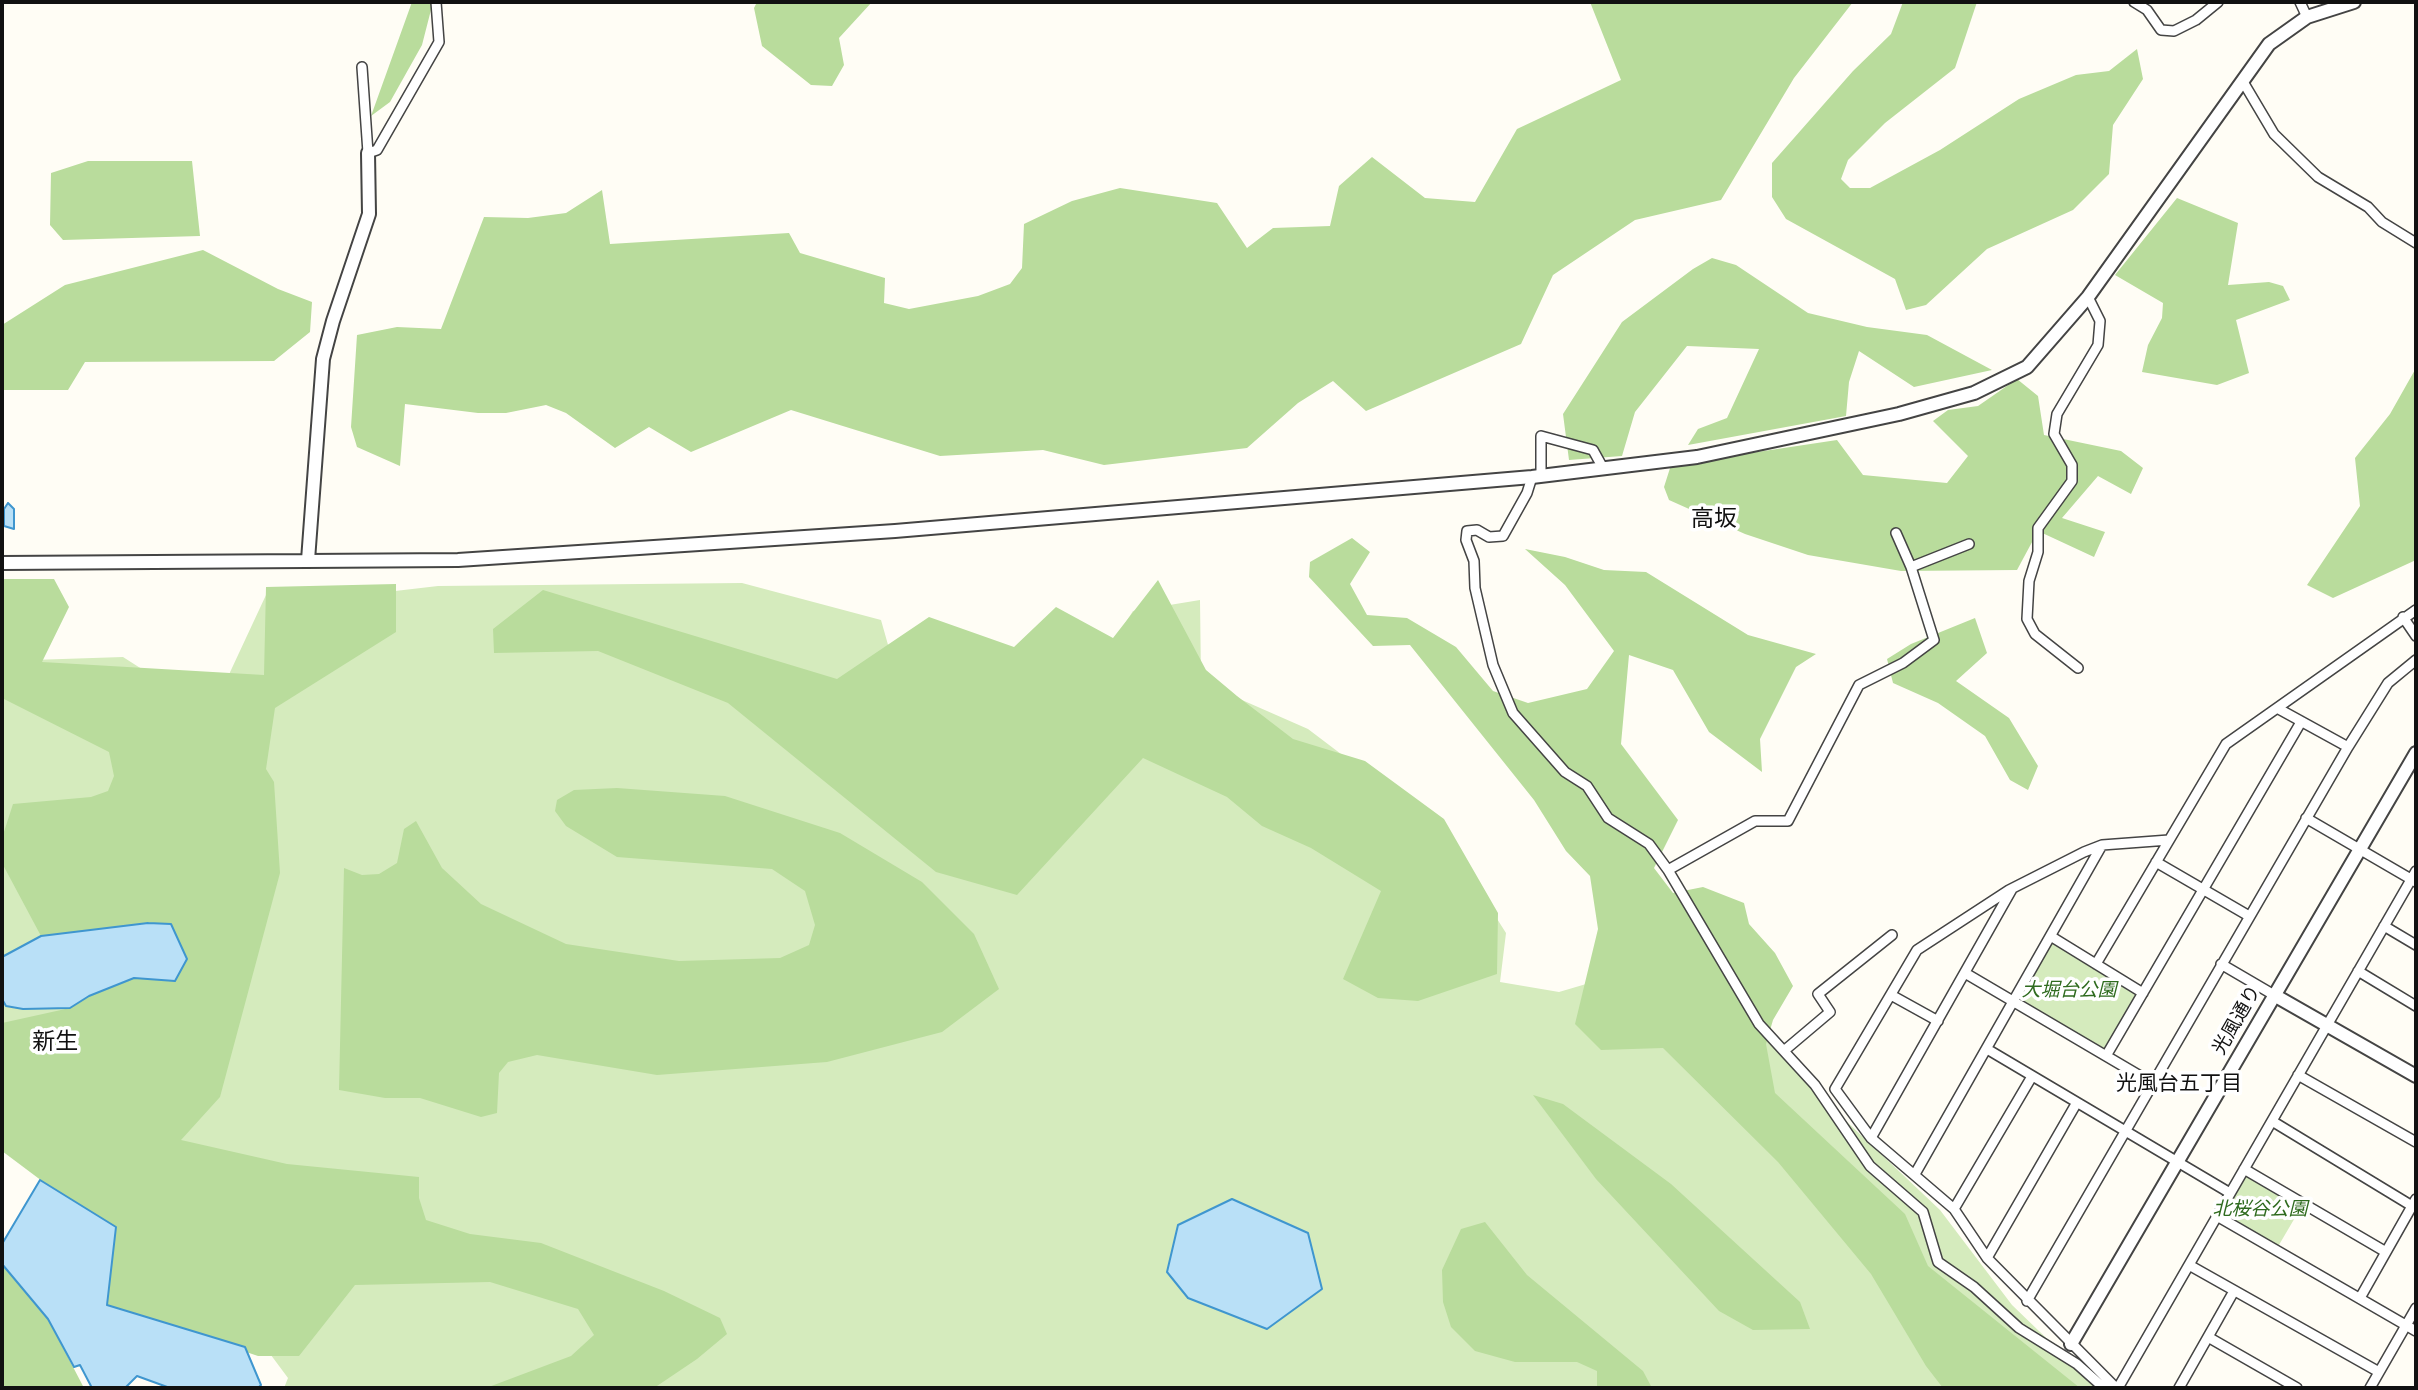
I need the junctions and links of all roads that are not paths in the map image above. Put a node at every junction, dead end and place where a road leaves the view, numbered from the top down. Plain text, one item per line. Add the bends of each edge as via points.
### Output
1 (436, 2) edge
2 (2134, 2) edge
3 (2218, 2) edge
4 (2300, 2) edge
5 (2354, 2) edge
6 (2307, 17) junction
7 (362, 66) dead end
8 (2242, 80) junction
9 (368, 153) junction
10 (2416, 243) edge
11 (2088, 297) junction
12 (1604, 468) junction
13 (1536, 476) junction
14 (1896, 533) dead end
15 (1969, 544) dead end
16 (308, 560) junction
17 (2, 563) edge
18 (1911, 566) junction
19 (2416, 610) edge
20 (2403, 617) junction
21 (2416, 636) edge
22 (2416, 660) edge
23 (2078, 668) dead end
24 (2277, 708) junction
25 (2301, 722) junction
26 (2348, 747) junction
27 (2416, 752) edge
28 (2306, 818) junction
29 (2169, 840) junction
30 (2102, 845) junction
31 (2360, 850) junction
32 (2156, 862) junction
33 (1668, 870) junction
34 (2415, 877) edge
35 (2013, 887) junction
36 (2204, 890) junction
37 (2249, 916) junction
38 (2385, 926) junction
39 (1892, 935) dead end
40 (2052, 937) junction
41 (2416, 944) edge
42 (2096, 964) junction
43 (2221, 964) junction
44 (2358, 971) junction
45 (1965, 973) junction
46 (2143, 993) junction
47 (1891, 995) junction
48 (2274, 995) junction
49 (2013, 1002) junction
50 (2416, 1006) edge
51 (1938, 1021) junction
52 (2327, 1025) junction
53 (1987, 1049) junction
54 (1785, 1050) junction
55 (2106, 1056) junction
56 (2298, 1075) junction
57 (2416, 1076) edge
58 (2031, 1078) junction
59 (2152, 1083) junction
60 (2076, 1104) junction
61 (2272, 1121) junction
62 (2123, 1131) junction
63 (1871, 1138) junction
64 (2416, 1142) edge
65 (2177, 1161) junction
66 (2244, 1169) junction
67 (1915, 1174) junction
68 (2230, 1193) junction
69 (2414, 1202) edge
70 (1954, 1209) junction
71 (2217, 1216) junction
72 (2386, 1252) junction
73 (1987, 1258) junction
74 (2189, 1265) junction
75 (2234, 1291) junction
76 (2360, 1298) junction
77 (2027, 1301) junction
78 (2416, 1308) edge
79 (2406, 1325) junction
80 (2416, 1331) edge
81 (2208, 1337) junction
82 (2071, 1344) junction
83 (2379, 1372) junction
84 (2183, 1387) edge
85 (2104, 1388) edge
86 (2117, 1388) edge
87 (2297, 1388) edge
88 (2370, 1388) edge

1 - 9 street via 439,42 377,150
2 - 3 street via 2147,10 2161,30 2174,31
4 - 6 street
5 - 6 street
6 - 8 street via 2269,44
7 - 9 street
8 - 10 street via 2274,134 2318,177
8 - 11 street
9 - 16 street via 369,214 323,359
11 - 12 street via 2027,367 1974,393 1899,414 1697,457
11 - 23 street via 2100,321 2098,345 2057,414 2054,434 2073,465 2072,481 2038,528 2027,619 2035,634
12 - 13 street
12 - 13 street via 1594,450 1541,436
13 - 16 street via 673,548 457,560
13 - 33 street via 1503,536 1467,531 1493,664 1513,713 1565,772 1587,786 1608,818 1649,844
14 - 18 street
15 - 18 street
16 - 17 street
18 - 33 street via 1934,640 1903,663 1860,685 1788,821 1755,821
19 - 20 street
20 - 21 street
20 - 24 street
22 - 26 street via 2388,683
24 - 25 street
24 - 29 street via 2226,744
25 - 26 street
25 - 36 street
26 - 28 street
27 - 31 street, 光風通り
28 - 31 street
28 - 37 street
29 - 30 street
29 - 32 street
30 - 35 street
30 - 40 street
31 - 34 street
31 - 48 street, 光風通り
32 - 36 street
32 - 42 street
33 - 54 street via 1759,1024
34 - 38 street
35 - 45 street
35 - 47 street via 1917,950
36 - 37 street
36 - 46 street
37 - 43 street
38 - 41 street
38 - 44 street
39 - 54 street via 1818,994 1830,1012
40 - 42 street
40 - 49 street
42 - 46 street
43 - 48 street
43 - 59 street
44 - 50 street
44 - 52 street
45 - 49 street
45 - 51 street
46 - 55 street
47 - 51 street
47 - 63 street via 1835,1089
48 - 52 street
48 - 65 street, 光風通り
49 - 53 street
49 - 55 street
51 - 63 street
52 - 56 street
52 - 57 street
53 - 58 street
53 - 67 street
54 - 85 street via 1815,1085 1870,1166 1923,1212 1938,1262 2019,1328 2077,1364
55 - 59 street
56 - 61 street
56 - 64 street
58 - 60 street
58 - 70 street
59 - 62 street
60 - 62 street
60 - 73 street
61 - 66 street
61 - 69 street
62 - 65 street
62 - 77 street
63 - 67 street
65 - 68 street
65 - 82 street, 光風通り
66 - 68 street
66 - 72 street
67 - 70 street
68 - 71 street
69 - 72 street
70 - 73 street
71 - 74 street
71 - 76 street
72 - 76 street
73 - 77 street
74 - 75 street
74 - 86 street
75 - 81 street
75 - 83 street
76 - 79 street
77 - 82 street
78 - 79 street
79 - 80 street
79 - 83 street
81 - 84 street
81 - 87 street
82 - 86 street
83 - 88 street

